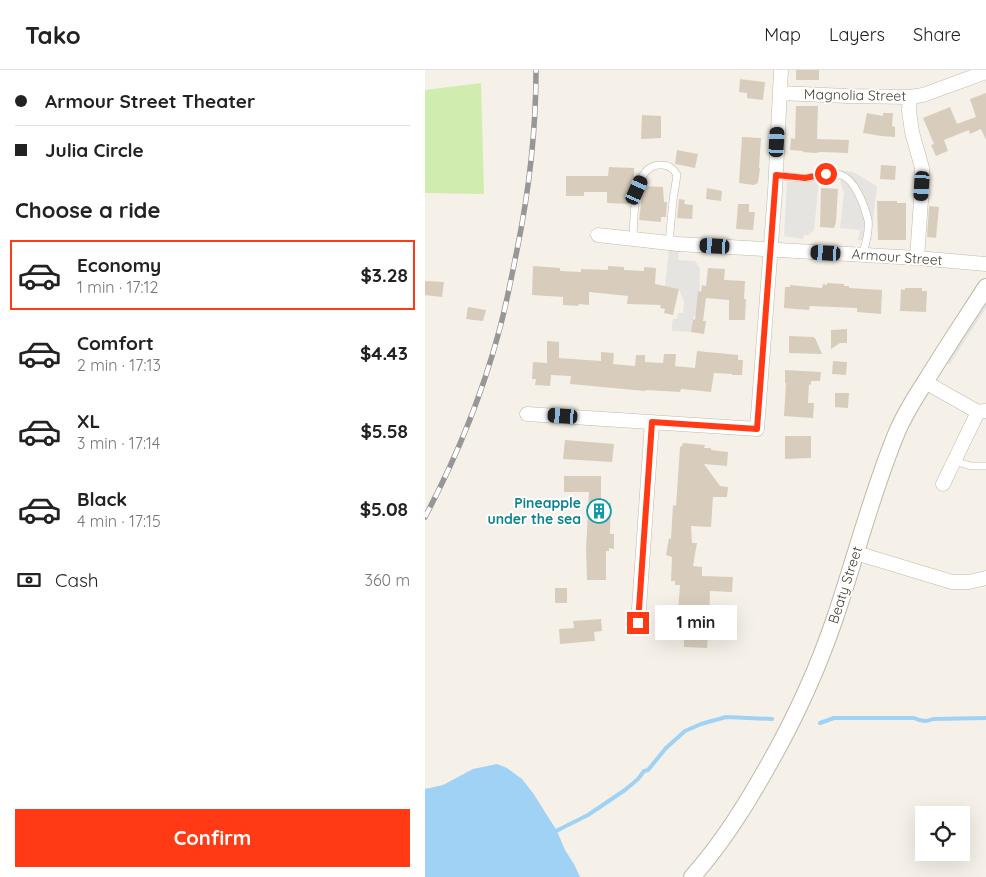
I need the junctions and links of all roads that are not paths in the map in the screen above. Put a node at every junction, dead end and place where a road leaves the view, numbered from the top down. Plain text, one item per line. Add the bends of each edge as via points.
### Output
1 (781, 70) edge
2 (986, 72) edge
3 (780, 93) junction
4 (910, 97) junction
5 (776, 175) junction
6 (598, 235) dead end
7 (633, 239) junction
8 (669, 243) junction
9 (770, 249) junction
10 (863, 255) junction
11 (917, 258) junction
12 (986, 264) edge
13 (986, 287) edge
14 (925, 382) junction
15 (982, 411) edge
16 (527, 414) dead end
17 (652, 422) junction
18 (954, 460) junction
19 (986, 466) edge
20 (943, 484) dead end
21 (856, 553) junction
22 (986, 578) edge
23 (638, 623) dead end
24 (692, 877) edge

1 - 3 street
2 - 4 street, Magnolia Street
3 - 4 street, Magnolia Street
3 - 5 street
4 - 11 street via 912,132 922,168
5 - 9 street
5 - 10 lane via 805,178 843,175 855,186 868,221
6 - 7 street, Armour Street
7 - 8 street, Armour Street
7 - 8 lane via 637,190 649,169 657,164 674,169 677,175
8 - 9 street, Armour Street
9 - 10 street, Armour Street
9 - 17 street via 757,429
10 - 11 street, Armour Street
11 - 12 street, Armour Street
13 - 14 street, Beaty Street
14 - 15 street
14 - 21 street, Beaty Street via 898,430
15 - 18 street
16 - 17 street
17 - 23 street
18 - 19 lane via 971,466
18 - 20 street
21 - 22 street via 952,582
21 - 24 street, Beaty Street via 819,661 779,748 731,826

